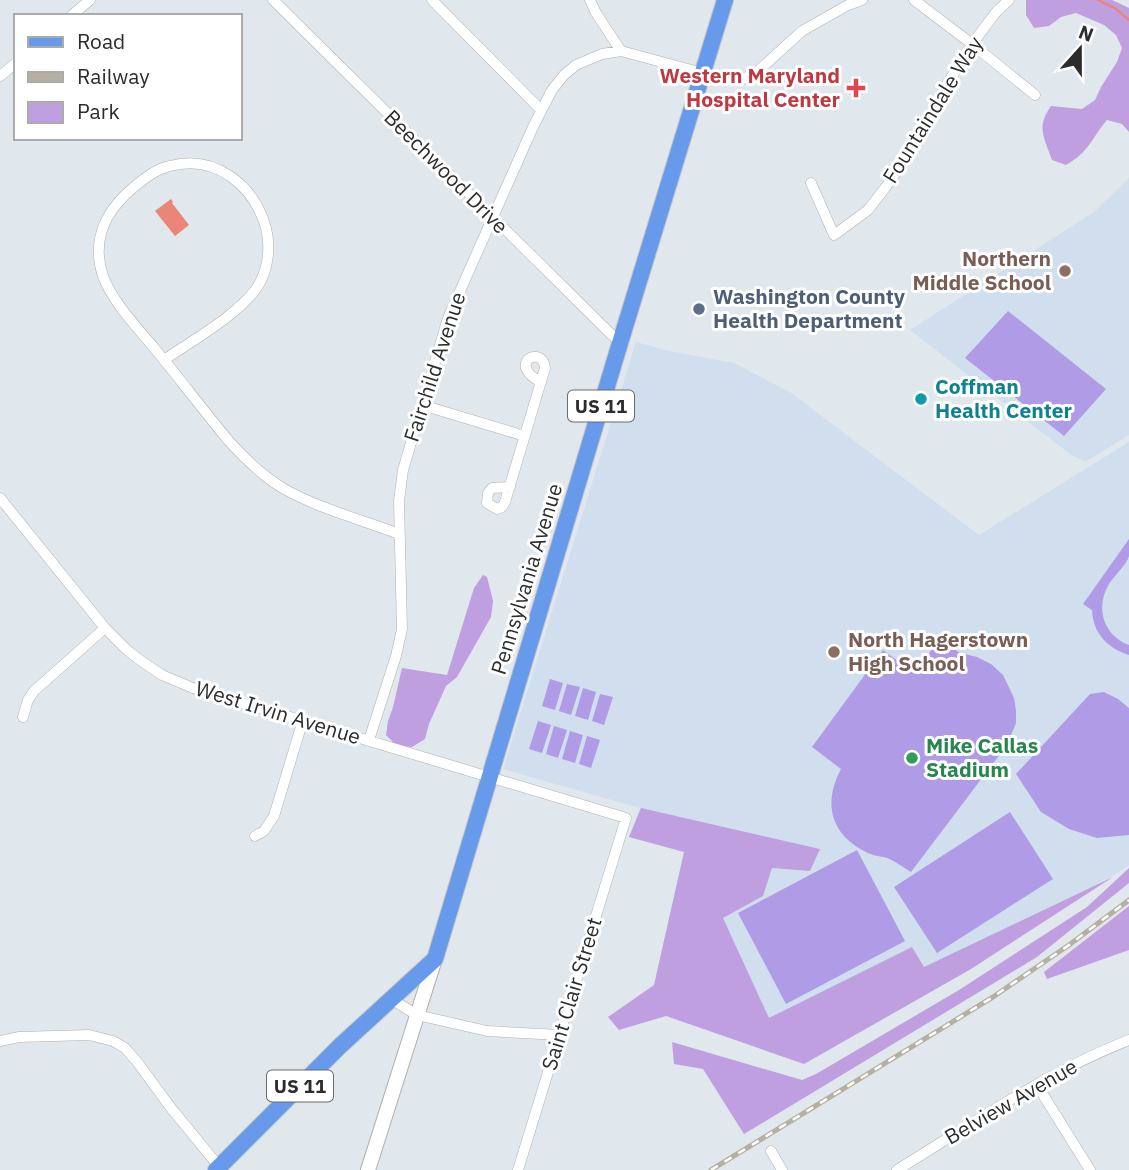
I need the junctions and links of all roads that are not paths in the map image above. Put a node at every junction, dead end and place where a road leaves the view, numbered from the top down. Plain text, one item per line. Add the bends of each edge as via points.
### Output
1 (90, 0) edge
2 (273, 0) edge
3 (432, 0) edge
4 (590, 0) edge
5 (726, 0) edge
6 (862, 0) edge
7 (914, 0) edge
8 (1009, 0) edge
9 (73, 14) edge
10 (972, 44) junction
11 (621, 51) junction
12 (14, 65) edge
13 (702, 73) junction
14 (0, 76) edge
15 (1035, 95) dead end
16 (541, 110) junction
17 (811, 183) dead end
18 (492, 217) junction
19 (620, 343) junction
20 (164, 360) junction
21 (541, 382) dead end
22 (422, 405) junction
23 (525, 436) junction
24 (510, 487) dead end
25 (2, 505) edge
26 (399, 534) junction
27 (105, 628) junction
28 (23, 717) dead end
29 (303, 720) junction
30 (369, 740) junction
31 (489, 777) junction
32 (626, 818) joint
33 (255, 836) dead end
34 (435, 959) junction
35 (391, 999) junction
36 (417, 1015) junction
37 (560, 1035) junction
38 (1129, 1040) edge
39 (0, 1041) edge
40 (1037, 1085) junction
41 (771, 1151) dead end
42 (219, 1169) edge
43 (368, 1170) edge
44 (518, 1170) edge
45 (782, 1170) edge
46 (897, 1170) edge
47 (1090, 1170) edge

1 - 9 street
2 - 18 street, Beechwood Drive
3 - 16 street
4 - 11 street
5 - 13 main road, Pennsylvania Avenue / US 11
6 - 13 street via 802,31 743,79
7 - 10 street
8 - 10 street, Fountaindale Way
10 - 15 street
10 - 17 street, Fountaindale Way via 925,131 868,210 834,236
11 - 13 street
11 - 16 street, Fairchild Avenue via 576,65 558,82
12 - 14 street
13 - 19 main road, Pennsylvania Avenue / US 11
16 - 18 street, Fairchild Avenue
18 - 19 street, Beechwood Drive
18 - 22 street, Fairchild Avenue via 448,318
19 - 31 main road, Pennsylvania Avenue / US 11
20 - 20 street via 104,277 98,251 102,231 123,196 161,168 181,163 209,166 241,184 255,203 267,233 267,265 258,286 239,308
20 - 26 street via 260,472 288,491
21 - 23 street
22 - 23 street
22 - 26 street, Fairchild Avenue via 402,477
23 - 24 street
25 - 27 street, West Irvin Avenue
26 - 30 street, Fairchild Avenue via 402,629
27 - 28 street via 34,691
27 - 29 street, West Irvin Avenue via 162,675
29 - 30 street, West Irvin Avenue
29 - 33 street via 274,816
30 - 31 street, West Irvin Avenue
31 - 32 street, West Irvin Avenue
31 - 34 main road, Pennsylvania Avenue / US 11
32 - 37 street, Saint Clair Street
34 - 35 main road, US 11
34 - 36 main road, Pennsylvania Avenue
35 - 36 street
35 - 42 main road, US 11
36 - 37 street via 487,1031
36 - 43 main road, Pennsylvania Avenue
37 - 44 street, Saint Clair Street
38 - 40 street, Belview Avenue
39 - 42 street via 89,1035 125,1048
40 - 46 street, Belview Avenue
40 - 47 street
41 - 45 street

